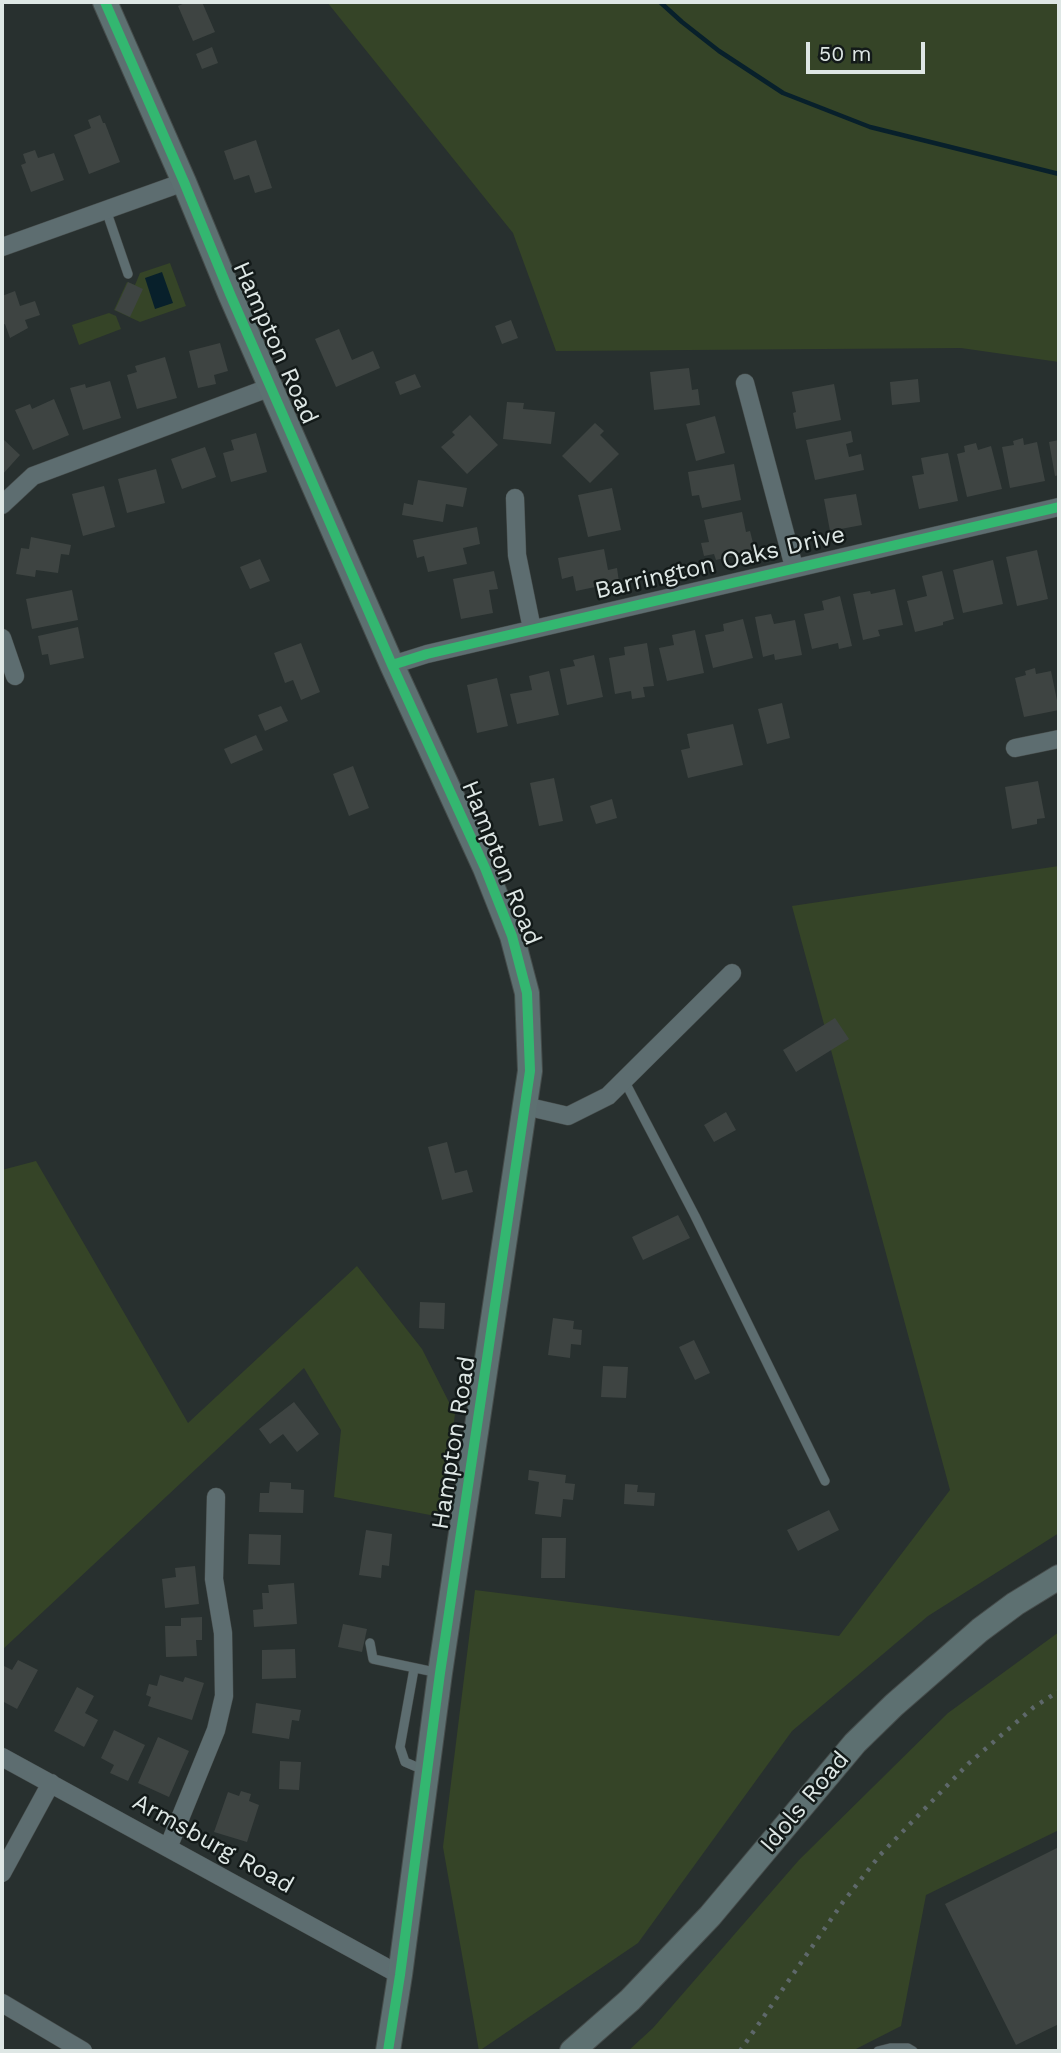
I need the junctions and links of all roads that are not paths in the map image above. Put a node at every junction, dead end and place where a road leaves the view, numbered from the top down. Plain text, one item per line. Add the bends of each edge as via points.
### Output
1 (105, 2) edge
2 (184, 182) junction
3 (106, 210) junction
4 (2, 247) edge
5 (128, 274) dead end
6 (745, 383) dead end
7 (271, 387) junction
8 (515, 498) dead end
9 (2, 505) edge
10 (1059, 507) edge
11 (794, 567) junction
12 (531, 629) junction
13 (2, 638) edge
14 (393, 665) junction
15 (15, 676) dead end
16 (1059, 739) edge
17 (1015, 748) dead end
18 (732, 974) dead end
19 (624, 1080) junction
20 (525, 1105) junction
21 (825, 1481) dead end
22 (216, 1497) dead end
23 (1059, 1577) edge
24 (370, 1643) dead end
25 (414, 1669) junction
26 (440, 1674) junction
27 (2, 1757) edge
28 (428, 1772) junction
29 (51, 1783) junction
30 (167, 1848) junction
31 (2, 1873) edge
32 (400, 1975) junction
33 (2, 2003) edge
34 (83, 2051) edge
35 (388, 2051) edge
36 (572, 2051) edge
37 (877, 2051) edge
38 (913, 2051) edge

1 - 2 main road, Hampton Road
2 - 3 street
2 - 7 main road, Hampton Road
3 - 4 street
3 - 5 lane
6 - 11 street
7 - 9 street via 33,476
7 - 14 main road, Hampton Road
8 - 12 street via 517,555
10 - 11 street, Barrington Oaks Drive
11 - 12 street, Barrington Oaks Drive
12 - 14 street, Barrington Oaks Drive
13 - 15 street
14 - 20 main road, Hampton Road via 512,936 527,993 530,1071
16 - 17 street
18 - 19 street
19 - 20 street via 608,1096 568,1116
19 - 21 lane
20 - 26 main road, Hampton Road
22 - 30 street via 214,1578 223,1633 224,1696 216,1730
23 - 36 main road, Idols Road via 980,1630 855,1742 702,1925 630,2000
24 - 25 lane via 373,1660
25 - 26 lane
25 - 28 lane via 400,1747 405,1762
26 - 28 main road, Hampton Road
27 - 29 street, Armsburg Road
28 - 32 main road, Hampton Road
29 - 30 street, Armsburg Road
29 - 31 street
30 - 32 street, Armsburg Road
32 - 35 main road, Hampton Road
33 - 34 street
37 - 38 lane

